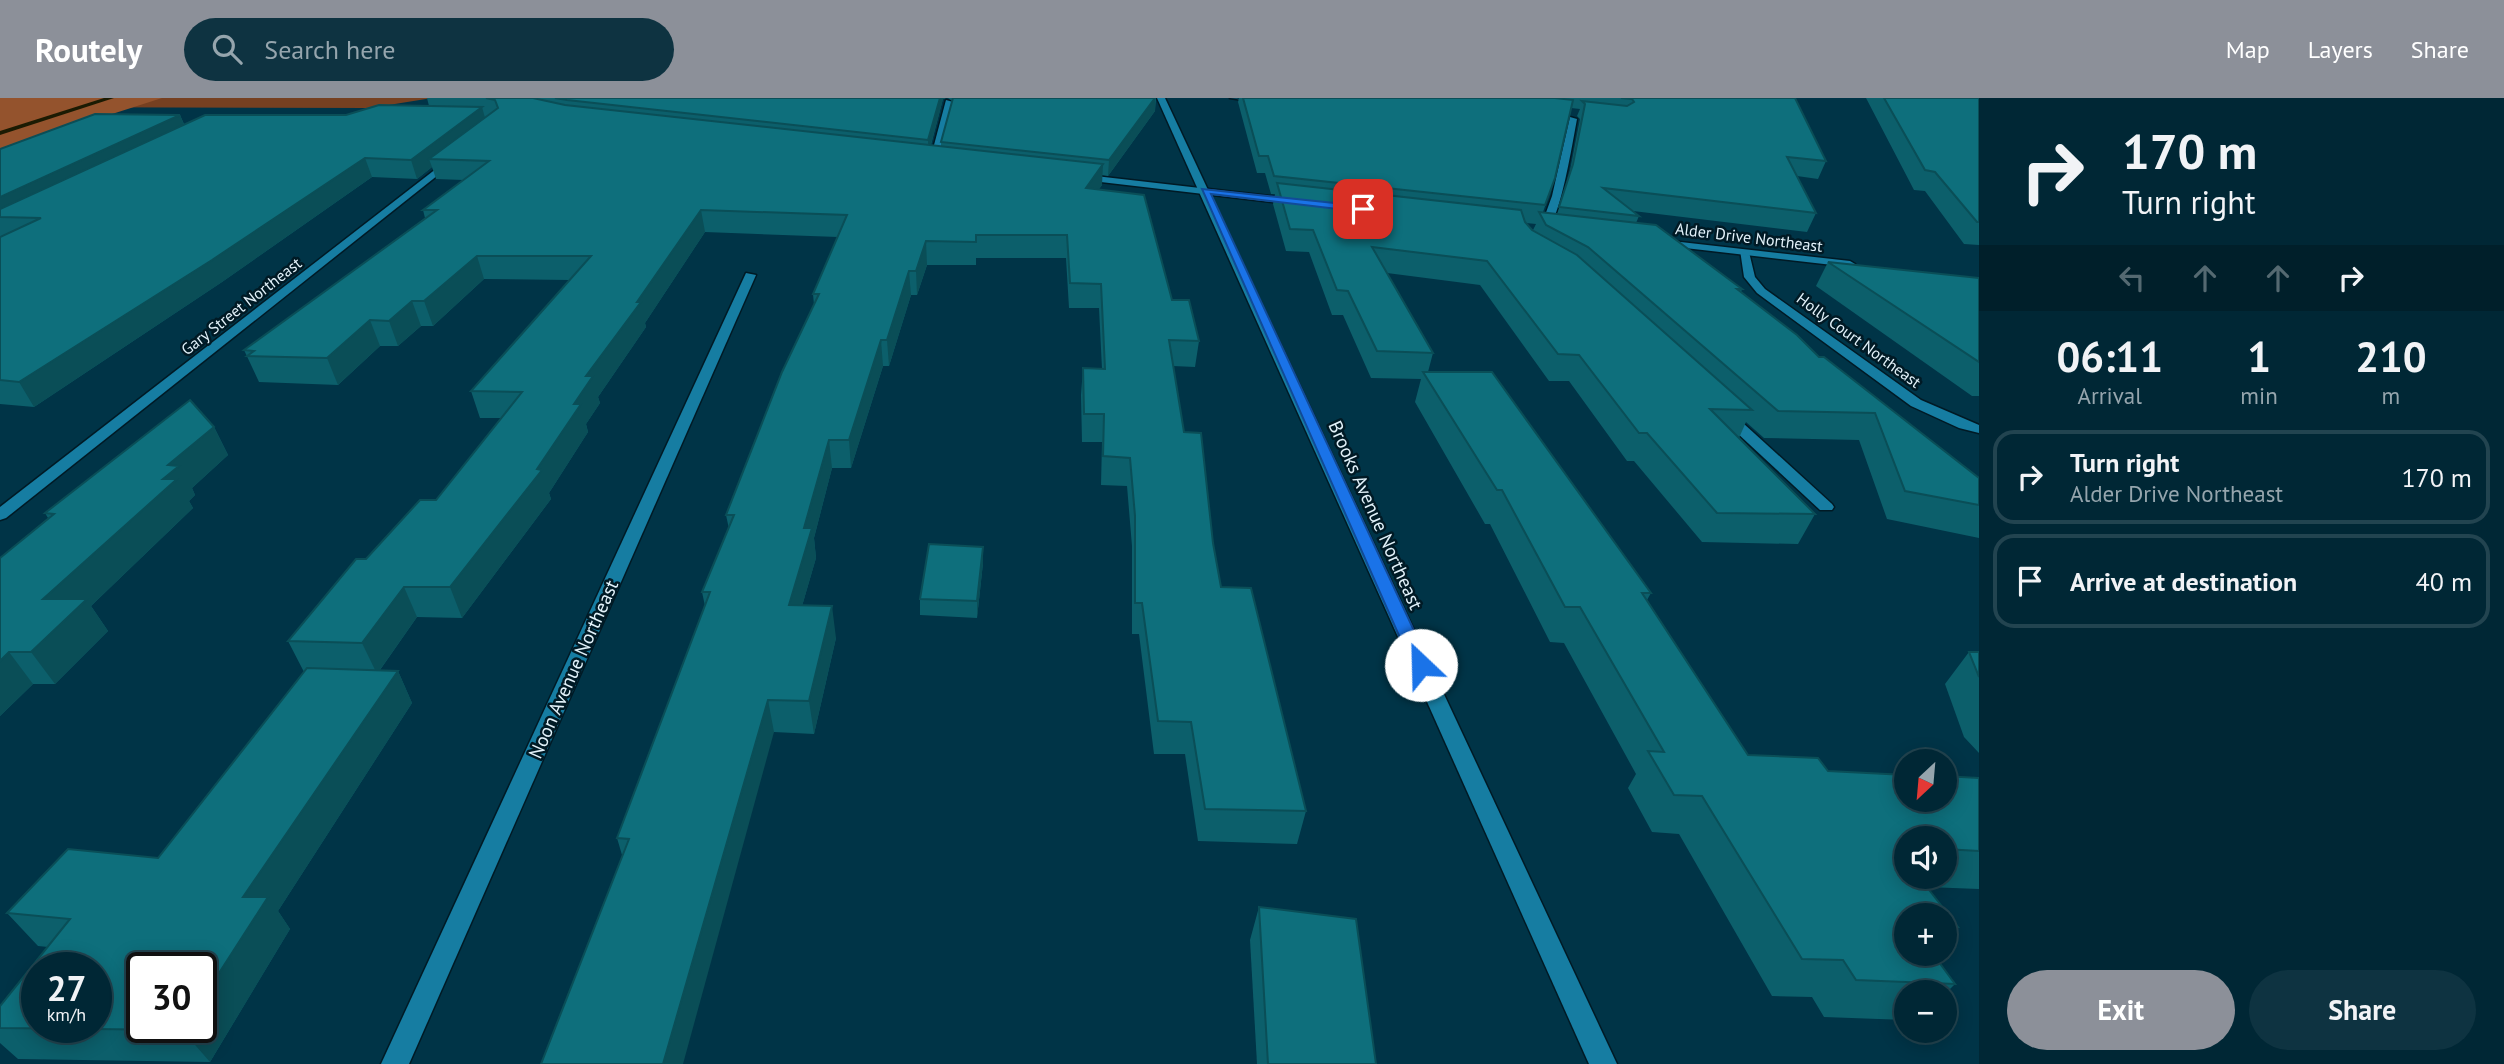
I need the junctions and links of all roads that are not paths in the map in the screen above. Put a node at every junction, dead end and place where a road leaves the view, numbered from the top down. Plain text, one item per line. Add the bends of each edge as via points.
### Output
1 (1161, 98) edge
2 (1234, 98) edge
3 (949, 102) edge
4 (1273, 102) edge
5 (1582, 112) edge
6 (462, 153) edge
7 (920, 159) edge
8 (934, 160) junction
9 (948, 162) edge
10 (1070, 176) edge
11 (1205, 191) junction
12 (1301, 202) edge
13 (1533, 228) edge
14 (1545, 229) junction
15 (1558, 231) edge
16 (1651, 242) edge
17 (1744, 253) junction
18 (1855, 265) edge
19 (750, 275) dead end
20 (1715, 405) edge
21 (1979, 429) edge
22 (1826, 507) dead end
23 (0, 515) edge
24 (395, 1064) edge
25 (1603, 1064) edge

1 - 11 street, Brooks Avenue Northeast
2 - 4 street
3 - 8 street
5 - 14 street via 1571,115 1557,196
6 - 23 street, Gary Street Northeast
7 - 8 street
8 - 9 street
10 - 11 street
11 - 12 street
11 - 25 street, Brooks Avenue Northeast
13 - 14 street
14 - 15 street
16 - 17 street, Alder Drive Northeast
17 - 18 street, Alder Drive Northeast
17 - 21 street, Holly Court Northeast via 1761,291 1916,403
19 - 24 street, Noon Avenue Northeast
20 - 22 street

